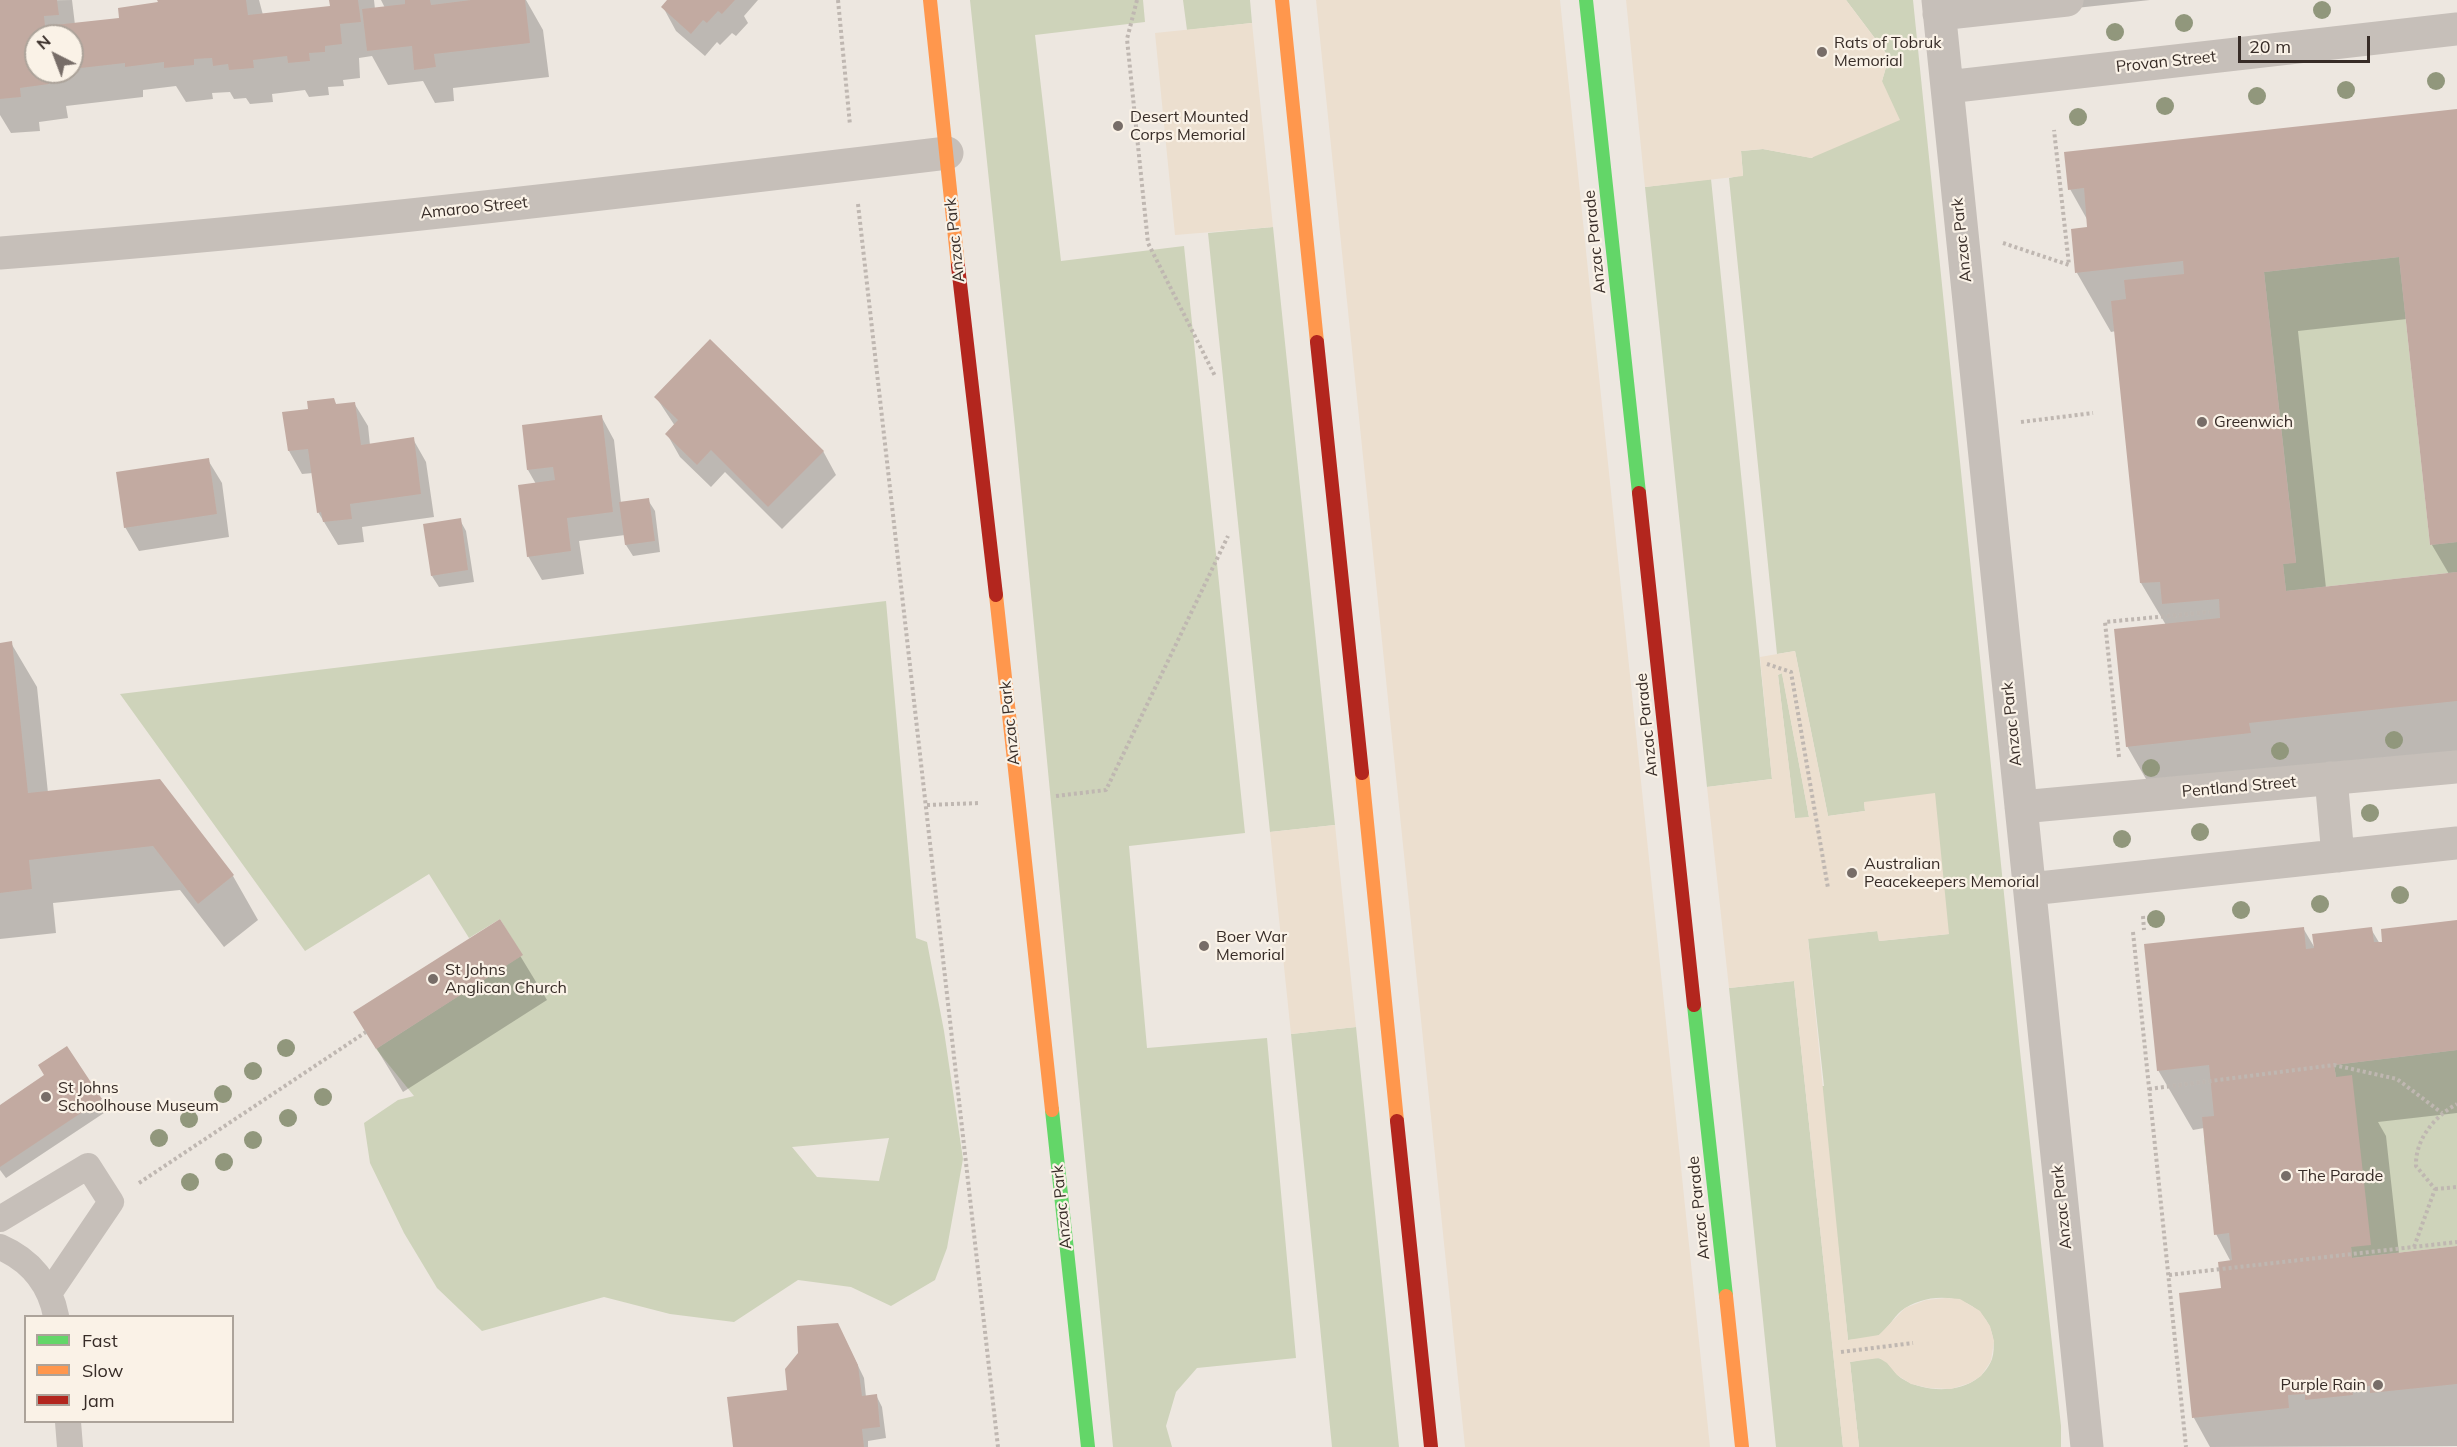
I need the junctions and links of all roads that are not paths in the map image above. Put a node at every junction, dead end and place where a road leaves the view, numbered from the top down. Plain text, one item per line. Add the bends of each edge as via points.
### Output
1 (930, 0) edge
2 (1282, 0) edge
3 (1586, 0) edge
4 (2067, 0) edge
5 (1939, 7) edge
6 (2457, 29) edge
7 (1947, 87) junction
8 (947, 153) junction
9 (0, 253) edge
10 (2457, 767) edge
11 (2331, 778) junction
12 (2021, 807) junction
13 (2457, 843) edge
14 (2338, 856) junction
15 (2030, 889) junction
16 (0, 1219) edge
17 (0, 1247) edge
18 (50, 1292) junction
19 (56, 1315) edge
20 (68, 1423) edge
21 (70, 1447) edge
22 (1088, 1447) edge
23 (1431, 1447) edge
24 (1742, 1447) edge
25 (2086, 1447) edge

1 - 8 main road, Anzac Park
2 - 23 main road
3 - 24 main road, Anzac Parade
4 - 5 street
5 - 7 street, Anzac Park
6 - 7 street, Provan Street
7 - 12 street, Anzac Park
8 - 9 street, Amaroo Street via 602,195
8 - 22 main road, Anzac Park
10 - 11 street, Pentland Street
11 - 12 street, Pentland Street
11 - 14 street
12 - 15 street, Anzac Park
13 - 14 street
14 - 15 street
15 - 25 street, Anzac Park
16 - 18 lane via 88,1166 111,1202
17 - 18 lane via 25,1262
18 - 19 lane
20 - 21 lane

